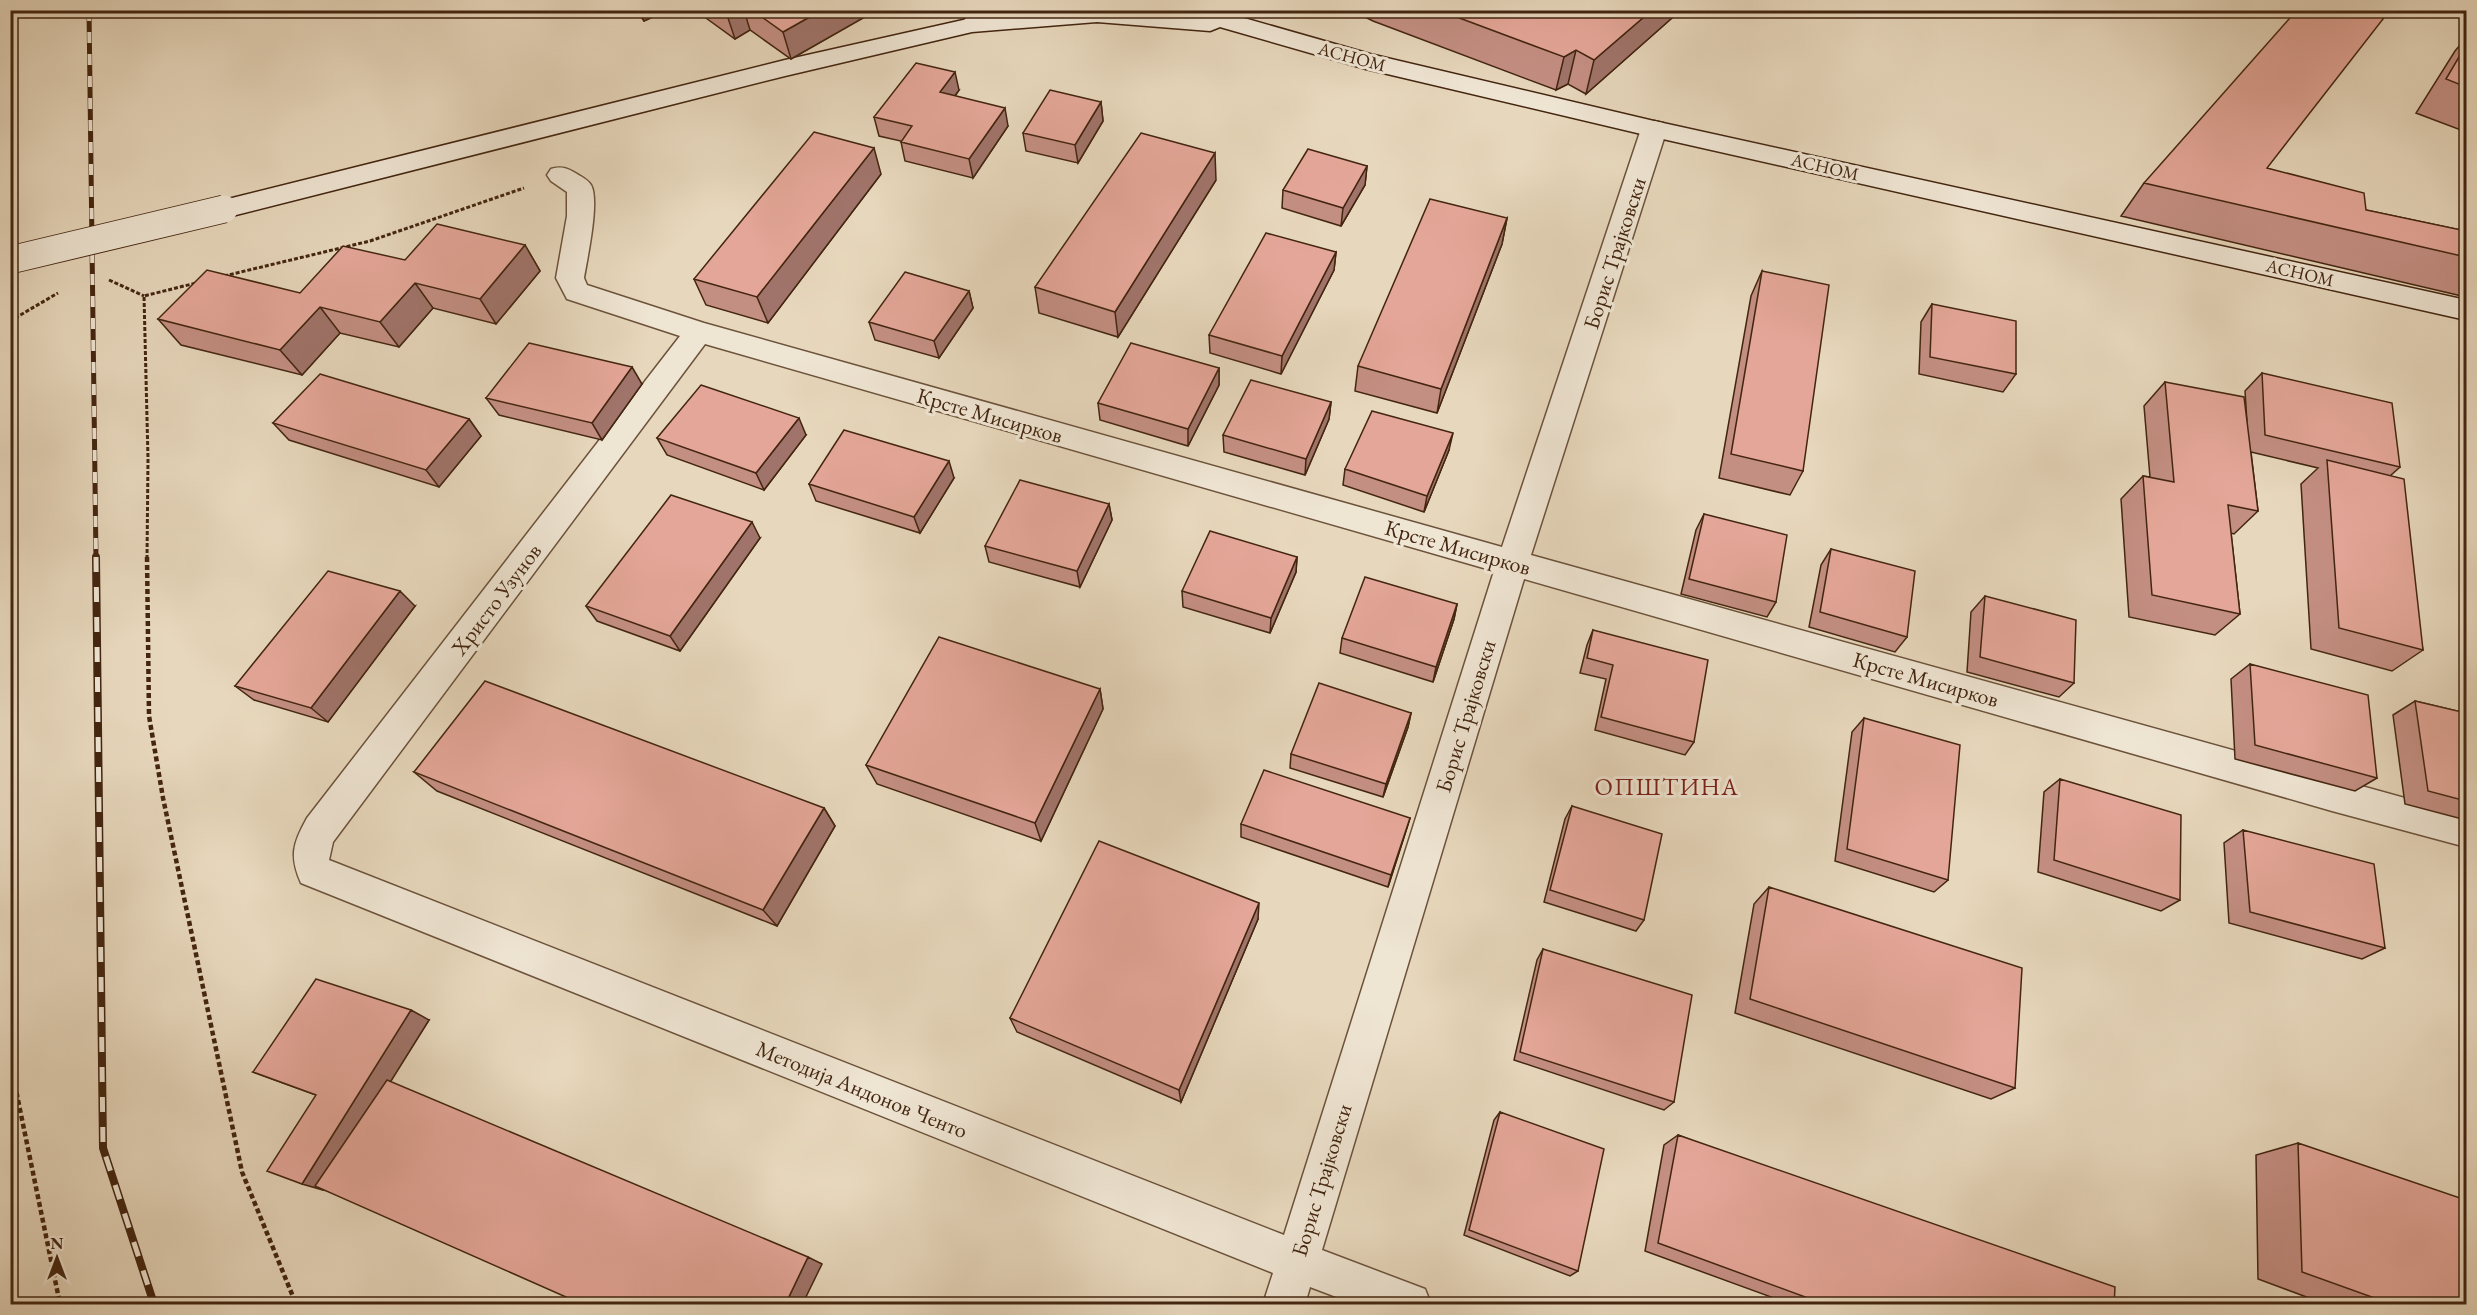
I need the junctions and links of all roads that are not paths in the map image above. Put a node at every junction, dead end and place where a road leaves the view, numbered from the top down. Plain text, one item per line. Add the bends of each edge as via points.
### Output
1 (1188, 10) edge
2 (979, 18) edge
3 (1239, 26) junction
4 (1654, 129) junction
5 (560, 175) road end
6 (10, 260) edge
7 (2466, 310) edge
8 (699, 332) junction
9 (1513, 562) junction
10 (2466, 831) edge
11 (314, 871) joint
12 (1296, 1261) junction
13 (1284, 1305) edge
14 (1410, 1305) edge

1 - 3 street, АСНОМ
2 - 3 street via 1097,15
2 - 6 street, bridge
3 - 4 street, АСНОМ via 1366,61
4 - 7 street, АСНОМ
4 - 9 street, Борис Трајковски
5 - 8 street, Крсте Мисирков via 580,188 580,216 570,278 577,292
8 - 9 street, Крсте Мисирков
8 - 11 street, Христо Узунов via 320,830 311,851
9 - 10 street, Крсте Мисирков
9 - 12 street, Борис Трајковски
11 - 12 street, Методија Андонов Ченто
12 - 13 street, Борис Трајковски
12 - 14 street, Методија Андонов Ченто

